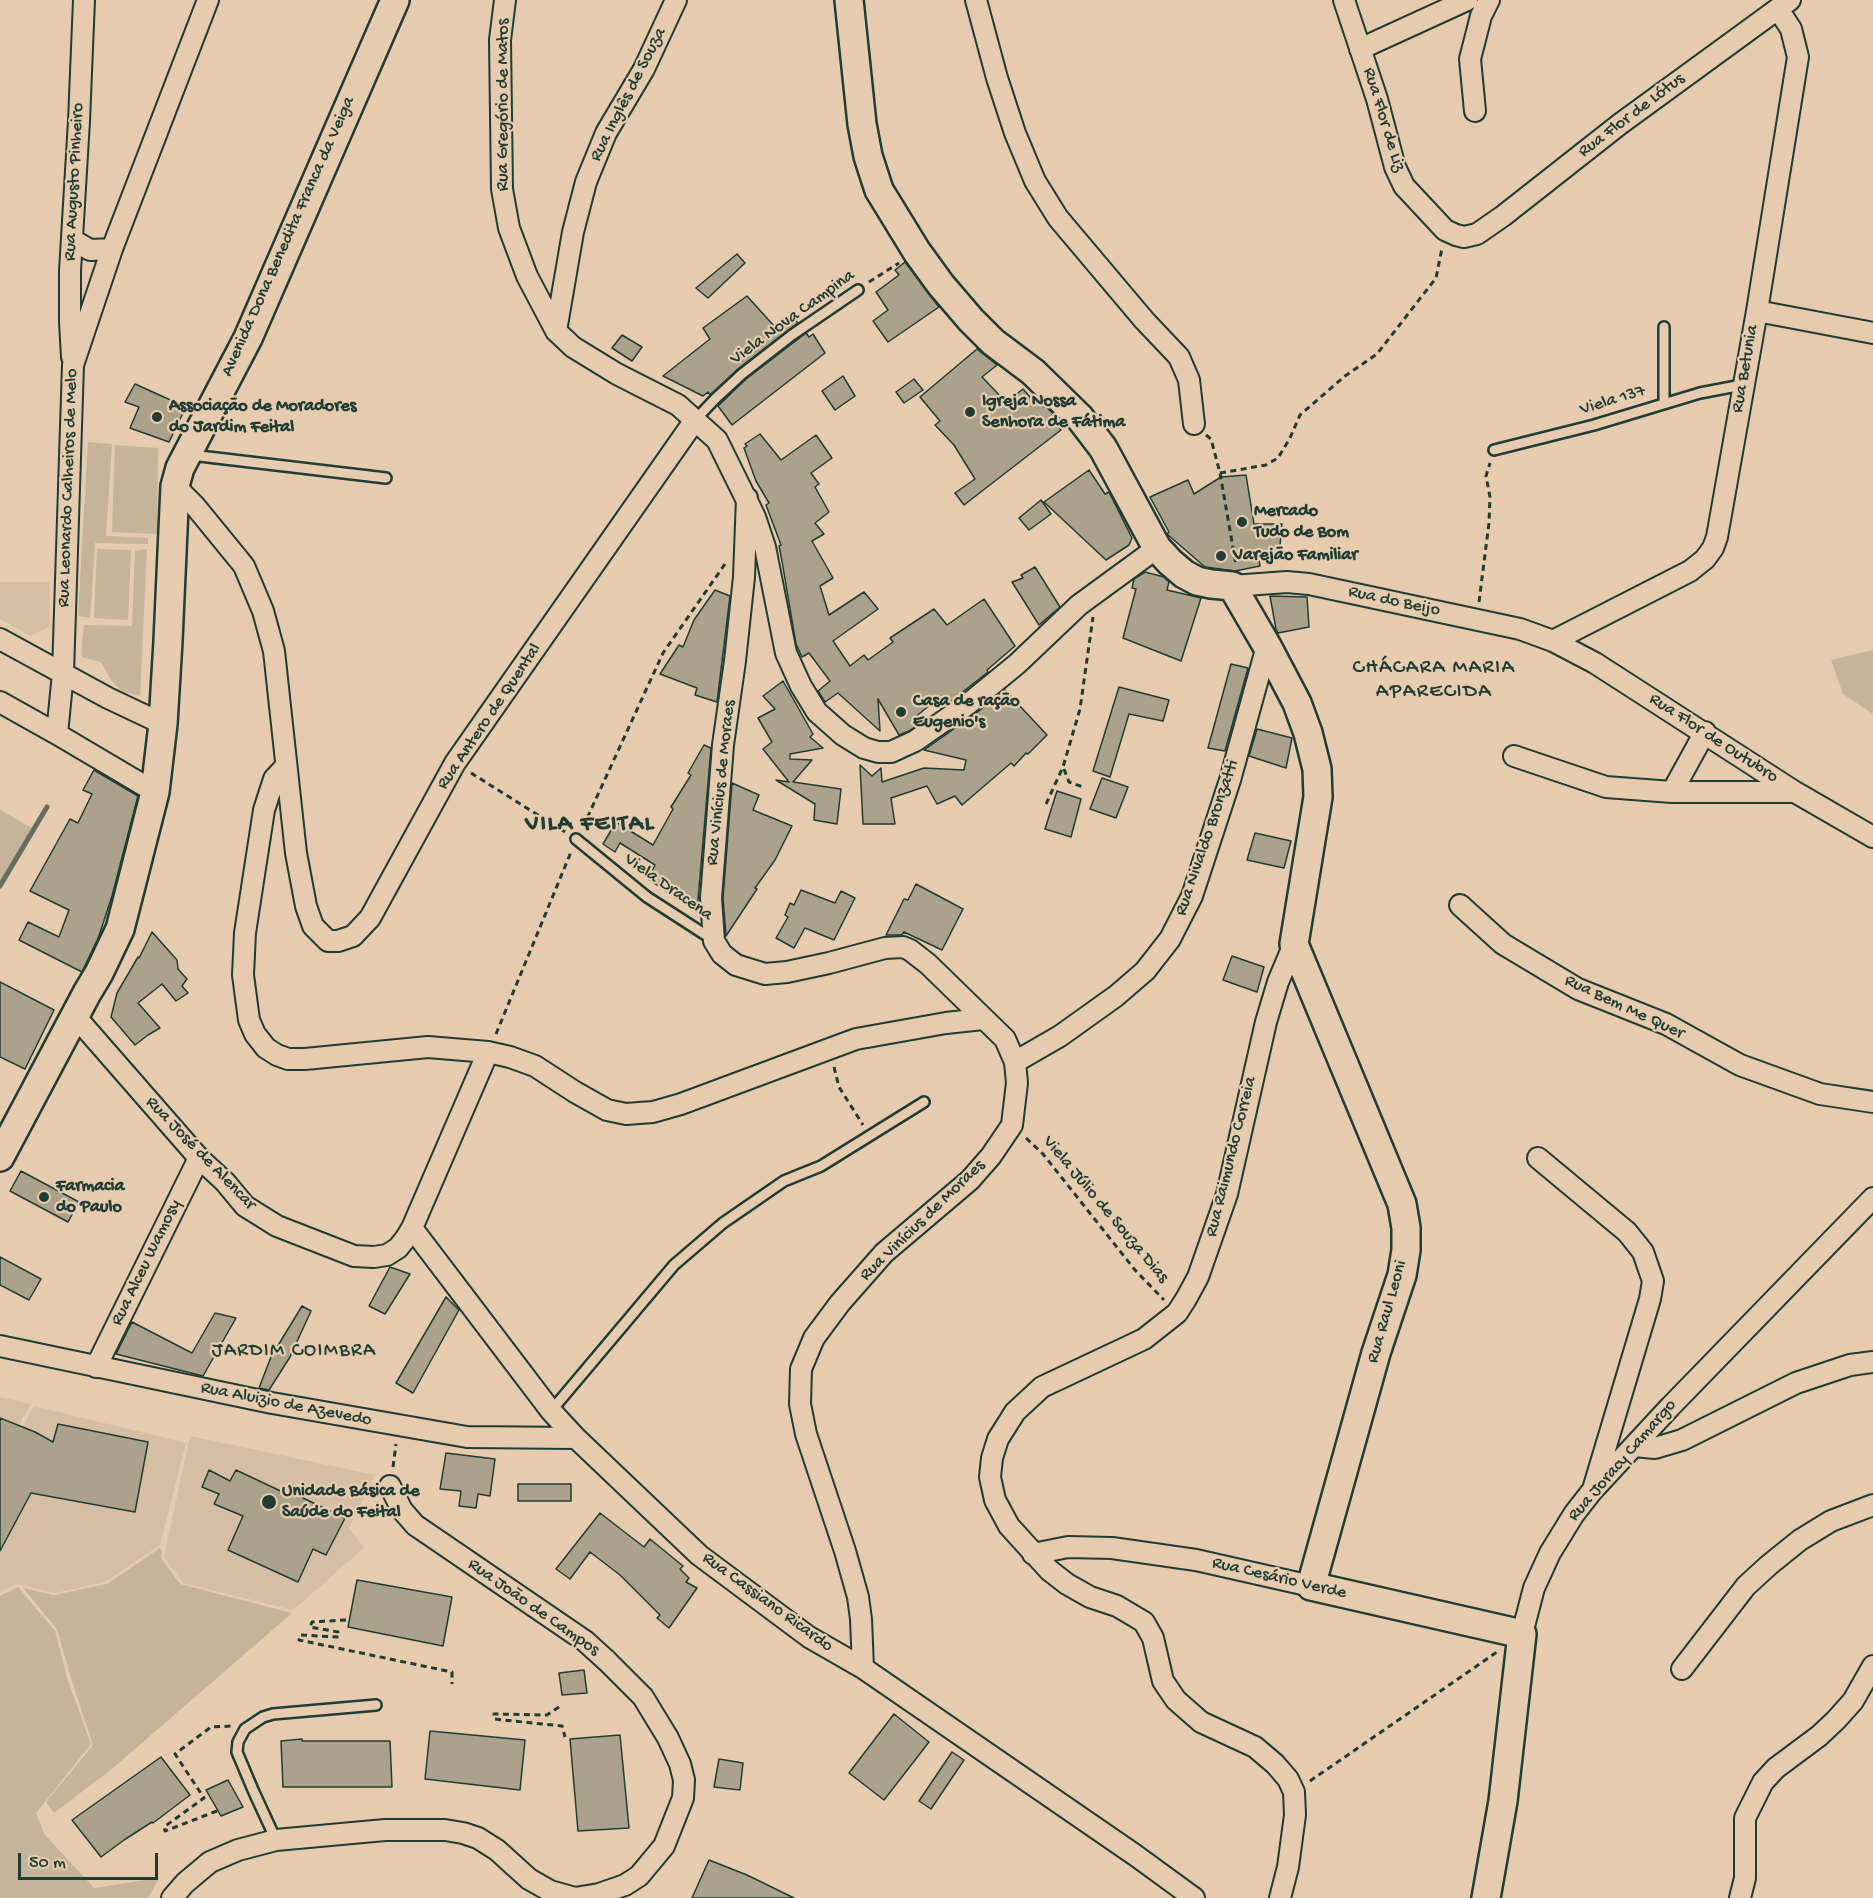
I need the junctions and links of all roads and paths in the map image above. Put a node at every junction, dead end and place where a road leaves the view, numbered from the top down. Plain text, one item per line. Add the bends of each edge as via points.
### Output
1 (84, 0) edge
2 (208, 0) edge
3 (395, 0) edge
4 (505, 0) edge
5 (676, 0) edge
6 (849, 0) edge
7 (976, 0) edge
8 (1344, 0) edge
9 (1467, 0) edge
10 (1489, 0) edge
11 (1784, 5) edge
12 (1360, 49) junction
13 (1475, 111) dead end
14 (1445, 230) junction
15 (72, 240) junction
16 (112, 249) junction
17 (917, 252) junction
18 (858, 290) joint
19 (1757, 311) junction
20 (1664, 327) dead end
21 (556, 331) junction
22 (1873, 333) edge
23 (73, 365) junction
24 (1743, 385) junction
25 (1664, 403) junction
26 (695, 420) junction
27 (1194, 424) joint
28 (1494, 450) joint
29 (186, 454) junction
30 (1220, 473) junction
31 (386, 478) dead end
32 (175, 486) junction
33 (747, 498) junction
34 (745, 536) junction
35 (1157, 548) junction
36 (1236, 585) junction
37 (1097, 592) junction
38 (1478, 619) junction
39 (0, 639) edge
40 (1553, 641) junction
41 (1267, 646) junction
42 (63, 673) junction
43 (0, 702) edge
44 (163, 724) junction
45 (1705, 732) junction
46 (57, 734) junction
47 (1514, 756) dead end
48 (455, 763) junction
49 (286, 766) junction
50 (1063, 767) junction
51 (1083, 787) dead end
52 (155, 792) junction
53 (1672, 792) junction
54 (1795, 792) junction
55 (1046, 804) dead end
56 (1873, 837) edge
57 (576, 839) junction
58 (1460, 904) dead end
59 (714, 941) junction
60 (1294, 944) junction
61 (75, 1016) junction
62 (983, 1019) junction
63 (829, 1048) junction
64 (488, 1052) junction
65 (1015, 1062) junction
66 (924, 1102) dead end
67 (1873, 1102) edge
68 (1012, 1125) junction
69 (870, 1135) junction
70 (0, 1157) edge
71 (199, 1158) junction
72 (1538, 1158) dead end
73 (1873, 1198) edge
74 (412, 1228) junction
75 (1177, 1313) junction
76 (0, 1346) edge
77 (1873, 1362) edge
78 (96, 1367) junction
79 (551, 1411) junction
80 (399, 1425) junction
81 (576, 1438) junction
82 (1634, 1446) junction
83 (390, 1486) joint
84 (1592, 1491) junction
85 (1873, 1505) edge
86 (1033, 1554) junction
87 (1311, 1586) junction
88 (346, 1620) dead end
89 (1522, 1634) junction
90 (1873, 1666) edge
91 (863, 1668) junction
92 (1682, 1669) dead end
93 (453, 1684) dead end
94 (376, 1705) dead end
95 (559, 1707) dead end
96 (251, 1724) junction
97 (565, 1737) dead end
98 (1294, 1792) junction
99 (217, 1811) dead end
100 (276, 1840) junction
101 (172, 1898) edge
102 (1194, 1898) edge
103 (1280, 1898) edge
104 (1486, 1898) edge
105 (1740, 1898) edge

1 - 15 street, Rua Augusto Pinheiro
2 - 16 street, Rua Leonardo Calheiros de Melo
3 - 29 street, Avenida Dona Benedita Franca da Veiga via 248,338
4 - 21 street, Rua Gregório de Matos via 500,40 502,189 508,228 526,276
5 - 21 street, Rua Inglês de Souza via 644,69 606,133 586,182
6 - 17 street via 868,156 879,190
7 - 27 street via 998,78 1035,181 1058,218 1179,357 1190,380
8 - 12 street, Rua Flor de Liz
9 - 12 street
10 - 13 street via 1470,59
11 - 14 street, Rua Flor de Lótus via 1476,234 1464,237
11 - 19 street, Rua Betunia via 1798,57
12 - 14 street, Rua Flor de Liz via 1395,167 1404,186
14 - 30 path via 1436,278 1377,354 1300,414 1278,458 1266,465
15 - 16 street via 90,250
15 - 23 street, Rua Augusto Pinheiro
16 - 23 street, Rua Leonardo Calheiros de Melo
17 - 18 path, Viela Nova Campina
17 - 35 street via 971,320 1080,418 1103,448
18 - 26 lane, Viela Nova Campina via 742,374
19 - 22 street
19 - 24 street, Rua Betunia
20 - 25 lane
21 - 26 street, Rua Gregório de Matos via 573,348 678,405
23 - 42 street, Rua Leonardo Calheiros de Melo
24 - 25 lane, Viela 137
24 - 40 street, Rua Betunia via 1717,537 1705,559 1690,571
25 - 28 lane, Viela 137
26 - 33 street, Rua Gregório de Matos via 717,440
26 - 48 street, Rua Antero de Quental
27 - 30 path via 1211,439
28 - 38 path via 1486,476 1489,523
29 - 31 lane
29 - 32 street, Avenida Dona Benedita Franca da Veiga
30 - 36 path
32 - 44 street, Avenida Dona Benedita Franca da Veiga
32 - 49 street, Rua Antero de Quental via 225,542 255,590 274,651
33 - 34 street, Rua Vinícius de Moraes
33 - 37 street, Rua Gregório de Matos via 765,547 786,653 801,686 817,712 843,735 878,752 906,746 968,705
34 - 57 path via 663,653
34 - 59 street, Rua Vinícius de Moraes via 712,876
35 - 36 street via 1197,581
35 - 37 street, Rua Gregório de Matos
36 - 38 street, Rua do Beijo via 1309,584
36 - 41 street, Rua Raimundo Correia
37 - 50 path via 1080,709
38 - 40 street, Rua do Beijo via 1520,628
39 - 42 street
40 - 45 street, Rua Flor de Outubro
41 - 60 street, Rua Raimundo Correia via 1296,703 1317,768 1314,831
41 - 65 street, Rua Nivaldo Bronzatti via 1199,875 1170,939 1145,971 1116,996
42 - 44 street
42 - 46 street, Rua Leonardo Calheiros de Melo
43 - 46 street
44 - 52 street, Avenida Dona Benedita Franca da Veiga
45 - 53 street
45 - 54 street, Rua Flor de Outubro
46 - 52 street
47 - 53 street via 1606,787
48 - 49 street, Rua Antero de Quental via 370,918 353,936 338,941 328,941 313,926 306,906
48 - 57 path
49 - 64 street via 274,779 264,810 245,933 244,997 255,1034 266,1048 288,1059 428,1047
50 - 51 path via 1070,782
50 - 55 path
52 - 61 street, Avenida Dona Benedita Franca da Veiga via 120,929
53 - 54 street
54 - 56 street, Rua Flor de Outubro
57 - 59 lane, Viela Dracena via 647,897
57 - 64 path
58 - 67 street, Rua Bem Me Quer via 1503,944 1578,989 1666,1024 1740,1065 1820,1094
59 - 62 street, Rua Vinícius de Moraes via 736,965 765,974 903,947 928,964
60 - 75 street, Rua Raimundo Correia via 1266,1022 1243,1129 1216,1227 1198,1277
60 - 87 street, Rua Raul Leoni via 1402,1204 1406,1228 1402,1275 1376,1353
61 - 70 street, Avenida Dona Benedita Franca da Veiga
61 - 71 street, Rua José de Alencar
62 - 63 street via 889,1032
62 - 65 street, Rua Vinícius de Moraes via 1005,1039
63 - 64 street via 681,1104 626,1114 607,1110 535,1066
63 - 69 path via 839,1087
64 - 74 street, Rua José de Alencar
65 - 68 street, Rua Vinícius de Moraes
66 - 69 lane
68 - 75 path, Viela Júlio de Souza Dias via 1043,1154 1135,1270
68 - 91 street, Rua Vinícius de Moraes via 970,1180 884,1253 840,1303 814,1338 801,1369 800,1404 806,1434 858,1598
69 - 79 lane via 820,1166 784,1181 723,1223 682,1258
71 - 74 street, Rua José de Alencar via 245,1206 277,1226 354,1256 387,1255 398,1248
71 - 78 street, Rua Alceu Wamosy
72 - 84 street via 1627,1232 1643,1251 1653,1281
73 - 82 street, Rua Joracy Camargo
74 - 79 street, Rua Cassiano Ricardo
75 - 86 street, Rua Raimundo Correia via 1144,1339 1042,1387 1015,1412 998,1439 990,1478 995,1500 1009,1526
76 - 78 street, Rua Aluizio de Azevedo
77 - 82 street via 1850,1365 1796,1383 1682,1440 1655,1448
78 - 80 street, Rua Aluizio de Azevedo
79 - 81 street, Rua Cassiano Ricardo
80 - 81 street, Rua Aluizio de Azevedo via 467,1437
80 - 83 path
81 - 91 street, Rua Cassiano Ricardo via 699,1555 809,1637
82 - 84 street, Rua Joracy Camargo
83 - 100 street, Rua João de Campos via 415,1525 585,1641 643,1697 680,1764 683,1798 664,1846 639,1876 625,1886 575,1898 550,1892 497,1850 463,1833 385,1830
84 - 89 street, Rua Joracy Camargo via 1550,1553 1534,1588
85 - 92 street via 1831,1521 1768,1565 1746,1586
86 - 87 street, Rua Cesário Verde via 1068,1547 1112,1548 1196,1560
86 - 98 street, Rua Raimundo Correia via 1067,1584 1144,1622 1153,1638 1163,1681 1176,1700 1201,1722 1255,1747 1282,1772
87 - 89 street, Rua Cesário Verde
88 - 93 path via 312,1622 310,1627 339,1632 339,1637 300,1635 299,1640 452,1672
89 - 98 path
89 - 104 street, Rua Joracy Camargo via 1503,1801
90 - 105 street via 1853,1701 1836,1720 1763,1782 1746,1818 1745,1878
91 - 102 street, Rua Cassiano Ricardo
94 - 96 lane via 273,1714
95 - 97 path via 547,1715 494,1714 494,1719 562,1726
96 - 99 path via 211,1727 175,1754 204,1798 164,1827 165,1831
96 - 100 lane via 238,1742 237,1752
98 - 103 street via 1295,1815
100 - 101 street, Rua João de Campos via 210,1862

